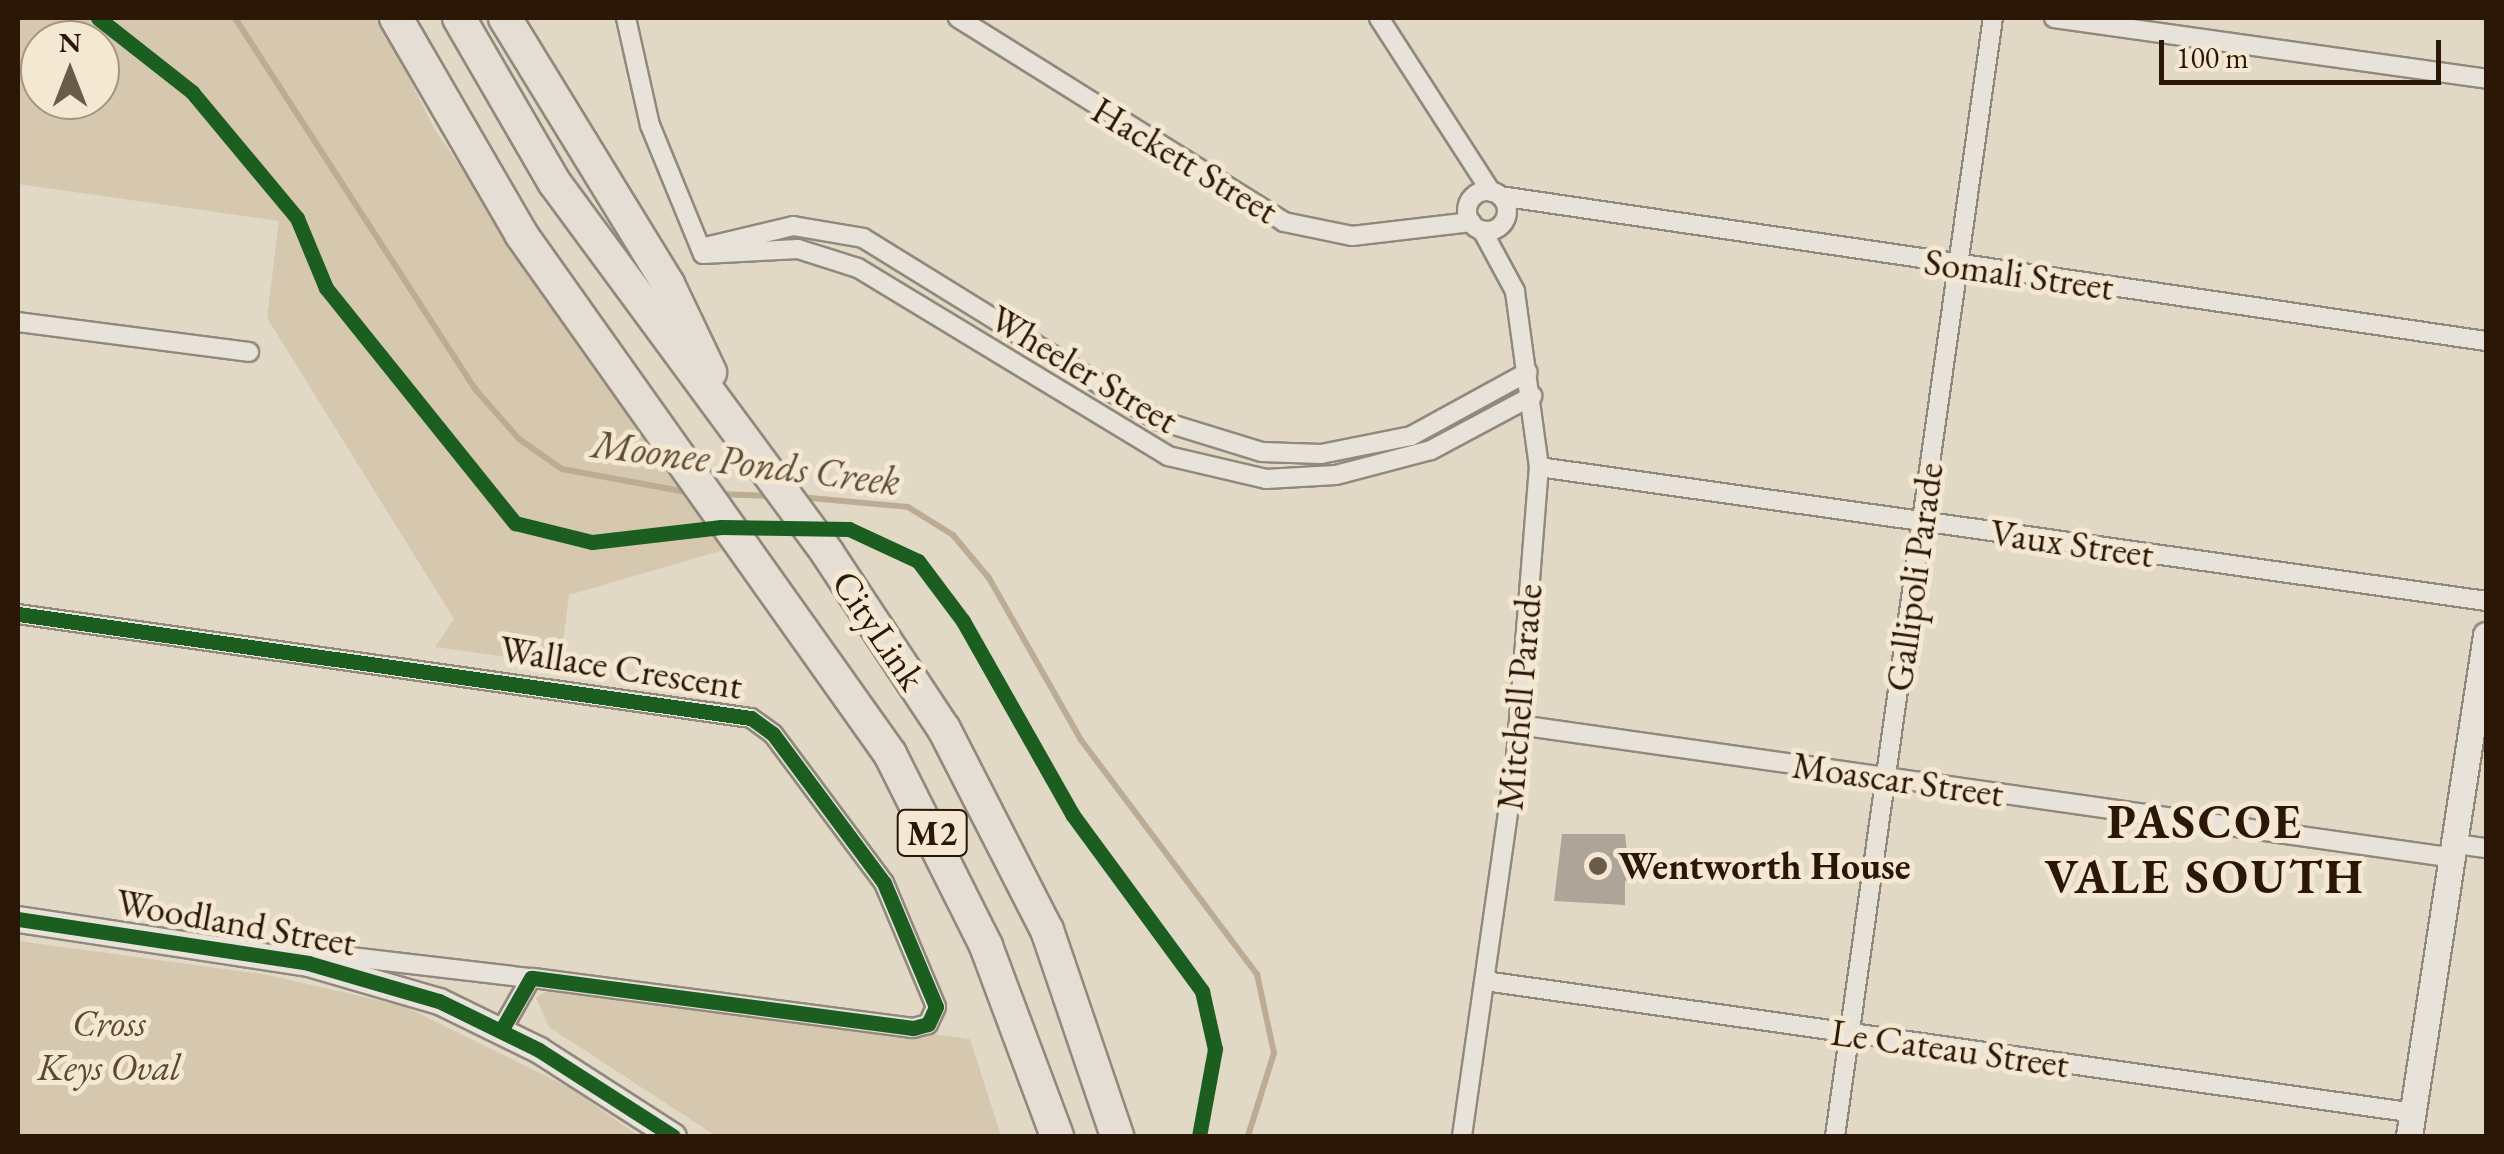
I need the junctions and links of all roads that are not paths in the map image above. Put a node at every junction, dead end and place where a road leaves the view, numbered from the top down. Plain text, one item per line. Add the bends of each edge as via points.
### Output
1 (396, 18) edge
2 (458, 18) edge
3 (505, 18) edge
4 (626, 18) edge
5 (958, 18) edge
6 (1379, 18) edge
7 (1993, 18) edge
8 (2054, 18) edge
9 (2486, 79) edge
10 (1465, 160) junction
11 (1495, 194) junction
12 (1552, 208) junction
13 (1473, 214) junction
14 (1505, 220) junction
15 (702, 251) junction
16 (1504, 259) junction
17 (1958, 265) junction
18 (18, 322) edge
19 (2486, 340) edge
20 (249, 352) dead end
21 (1528, 372) junction
22 (1532, 396) junction
23 (744, 444) junction
24 (1539, 467) junction
25 (1922, 521) junction
26 (2486, 601) edge
27 (18, 614) edge
28 (2486, 635) edge
29 (1520, 725) junction
30 (1886, 777) junction
31 (2486, 848) edge
32 (2456, 851) junction
33 (18, 918) edge
34 (225, 948) junction
35 (531, 978) junction
36 (1484, 982) junction
37 (502, 1029) junction
38 (1850, 1034) junction
39 (2412, 1125) edge
40 (673, 1136) edge
41 (1057, 1136) edge
42 (1117, 1136) edge
43 (1462, 1136) edge
44 (1835, 1136) edge

1 - 41 highway, CityLink / M2 via 521,234 833,662 944,855
2 - 23 highway, CityLink / M2 via 554,182
3 - 23 highway via 668,284
4 - 15 street via 650,125
5 - 13 street, Hackett Street via 1263,213 1352,236
6 - 10 street, Mitchell Parade
7 - 17 street, Gallipoli Parade
8 - 9 street
10 - 11 street, Mitchell Parade
10 - 13 street, Mitchell Parade
11 - 12 street, Somali Street
11 - 13 street
11 - 14 street, Mitchell Parade
12 - 14 street, Somali Street
12 - 17 street, Somali Street
13 - 14 street, Somali Street
13 - 16 street, Mitchell Parade
14 - 16 street, Mitchell Parade
15 - 21 street, Wheeler Street via 793,226 863,238 1158,420 1262,452 1321,454 1411,436
15 - 22 street, Wheeler Street via 782,248 833,257 1125,436 1232,474 1298,479 1391,464
16 - 21 street, Mitchell Parade
17 - 19 street, Somali Street
17 - 25 street, Gallipoli Parade
18 - 20 street
21 - 22 street, Mitchell Parade
22 - 24 street, Mitchell Parade
23 - 42 highway, CityLink / M2 via 828,554 998,824 1084,1024
24 - 25 street, Vaux Street
24 - 29 street, Mitchell Parade
25 - 26 street, Vaux Street
25 - 30 street, Gallipoli Parade
27 - 35 street, Wallace Crescent via 751,718 773,734 884,884 936,1007 928,1024 913,1028
28 - 32 street
29 - 30 street, Moascar Street
29 - 36 street, Mitchell Parade
30 - 32 street, Moascar Street
30 - 38 street, Gallipoli Parade
31 - 32 street, Moascar Street
32 - 39 street
33 - 34 street, Woodland Street
34 - 35 street, Wallace Crescent via 350,953
34 - 37 street, Woodland Street via 440,1000
35 - 37 street
36 - 38 street, Le Cateau Street
36 - 43 street, Mitchell Parade
37 - 40 street, Woodland Street
38 - 39 street, Le Cateau Street
38 - 44 street, Gallipoli Parade

